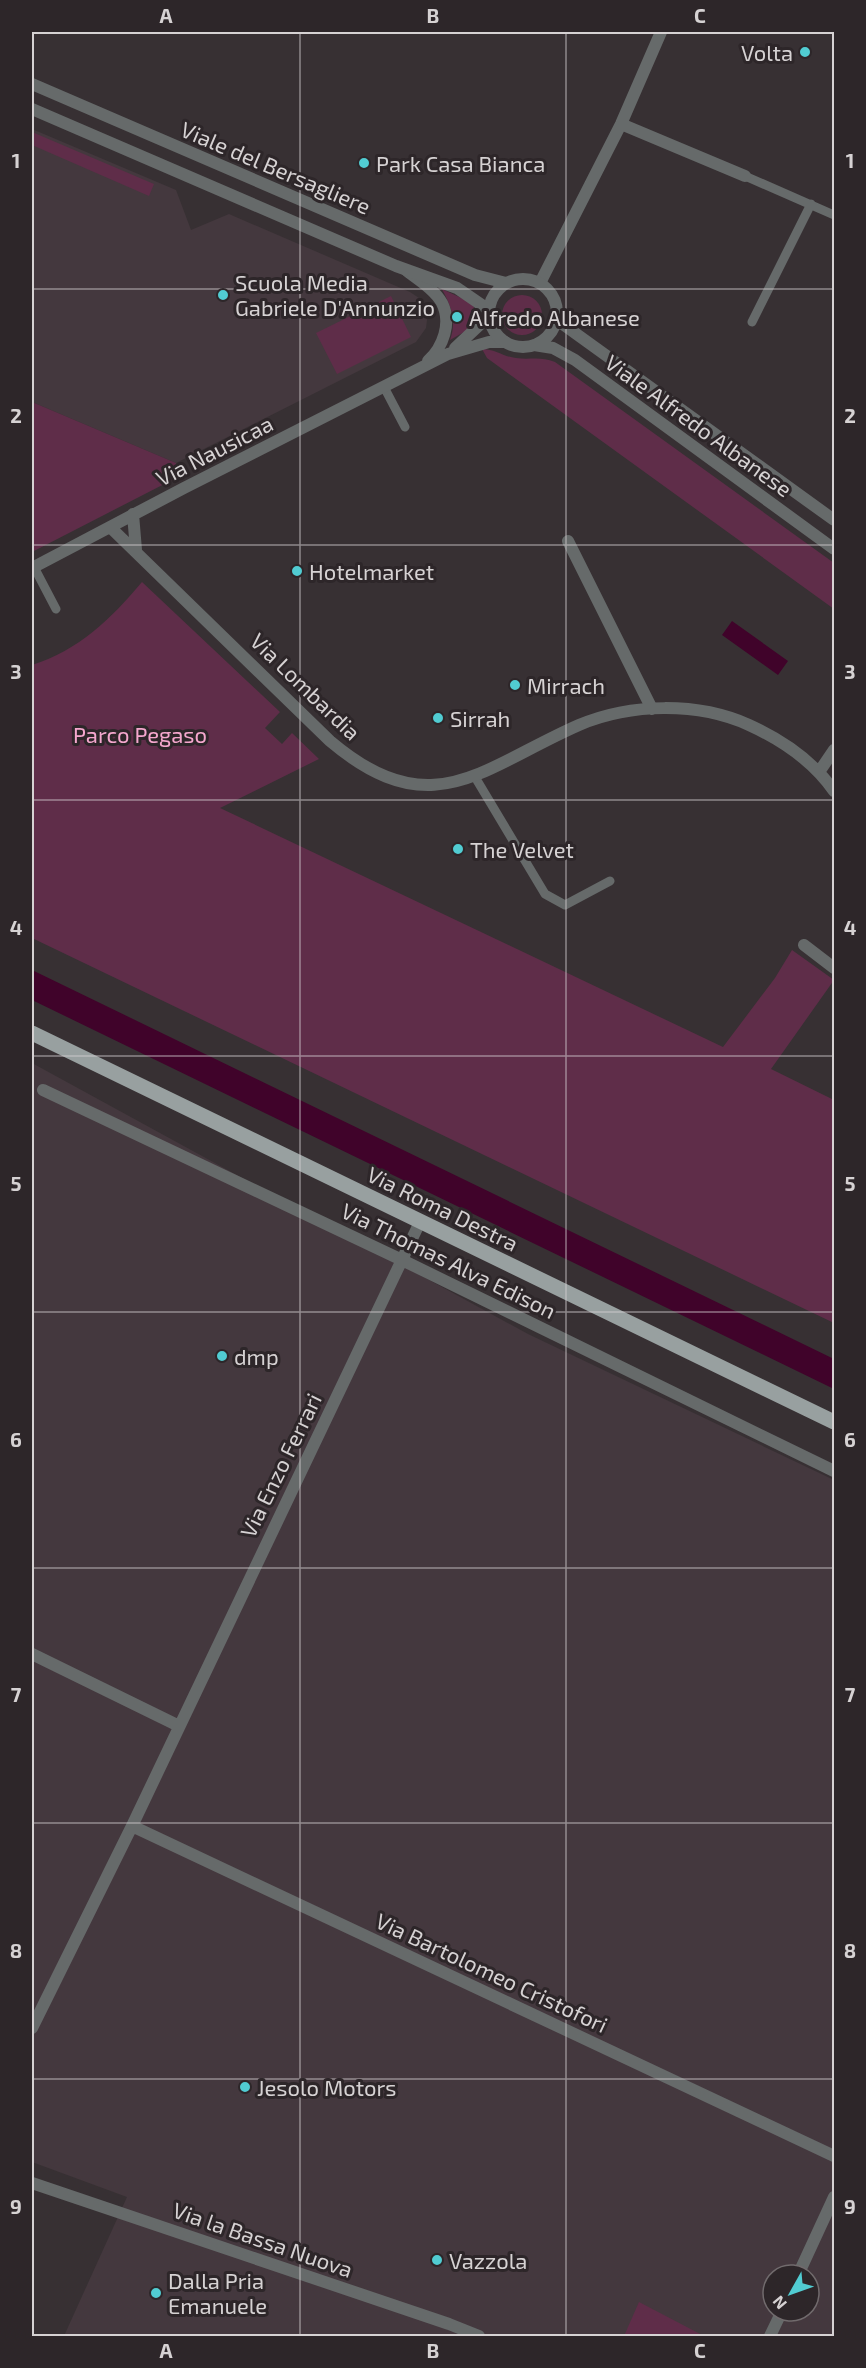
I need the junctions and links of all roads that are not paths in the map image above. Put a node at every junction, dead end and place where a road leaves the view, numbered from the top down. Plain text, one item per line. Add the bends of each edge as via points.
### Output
1 (661, 32) edge
2 (32, 84) edge
3 (32, 109) edge
4 (621, 124) junction
5 (745, 176) joint
6 (811, 204) junction
7 (834, 215) edge
8 (406, 270) junction
9 (506, 283) junction
10 (540, 283) junction
11 (489, 313) junction
12 (556, 320) junction
13 (752, 322) dead end
14 (505, 342) junction
15 (534, 345) junction
16 (448, 354) junction
17 (417, 371) junction
18 (384, 387) junction
19 (405, 427) dead end
20 (134, 514) junction
21 (834, 520) edge
22 (110, 527) junction
23 (568, 541) dead end
24 (834, 549) edge
25 (136, 550) junction
26 (33, 568) edge
27 (56, 609) dead end
28 (652, 709) junction
29 (834, 750) edge
30 (819, 772) junction
31 (475, 777) junction
32 (834, 791) edge
33 (610, 881) dead end
34 (804, 945) dead end
35 (834, 968) edge
36 (32, 1033) edge
37 (43, 1090) dead end
38 (420, 1222) junction
39 (402, 1260) junction
40 (834, 1422) edge
41 (834, 1471) edge
42 (32, 1654) edge
43 (179, 1726) junction
44 (132, 1827) junction
45 (32, 2028) edge
46 (834, 2156) edge
47 (32, 2183) edge
48 (834, 2197) edge
49 (804, 2263) edge
50 (776, 2323) edge
51 (479, 2337) edge
52 (770, 2337) edge

1 - 4 street
2 - 9 street, Viale del Bersagliere via 475,275
3 - 8 street, Viale del Bersagliere
4 - 5 street
4 - 10 street
5 - 6 lane
6 - 7 lane
6 - 13 lane
8 - 11 street, Viale del Bersagliere via 457,288
8 - 17 street, Via Nausicaa via 435,293 446,314 439,347
9 - 10 street via 529,279
9 - 11 street via 492,298
10 - 12 street via 553,295
11 - 14 street via 495,333
11 - 16 street, Via Nausicaa
12 - 15 street via 544,341
12 - 21 street, Viale Alfredo Albanese
14 - 15 street via 523,347
14 - 16 street, Via Nausicaa via 489,342
15 - 24 street, Viale Alfredo Albanese via 553,348 575,360
16 - 17 street, Via Nausicaa
17 - 18 street, Via Nausicaa
18 - 19 lane
18 - 20 street, Via Nausicaa
20 - 22 street, Via Nausicaa
20 - 25 street
22 - 25 street, Via Lombardia
22 - 26 street, Via Nausicaa
23 - 28 street
25 - 31 street, Via Lombardia via 330,741 354,759 383,775 415,784 450,784
26 - 27 lane
28 - 30 street, Via Lombardia via 700,711 744,723 784,743
28 - 31 street, Via Lombardia via 622,712 579,725
29 - 30 street
30 - 32 street, Via Lombardia
31 - 33 lane via 545,894 565,905
34 - 35 street
36 - 38 main road, Via Roma Destra
37 - 39 street, Via Thomas Alva Edison
38 - 39 street, Via Enzo Ferrari
38 - 40 main road, Via Roma Destra
39 - 41 street, Via Thomas Alva Edison
39 - 43 street, Via Enzo Ferrari
42 - 43 street
43 - 44 street, Via Enzo Ferrari
44 - 45 street, Via Enzo Ferrari
44 - 46 street, Via Bartolomeo Cristofori
47 - 51 street, Via la Bassa Nuova
48 - 49 street
50 - 52 street

